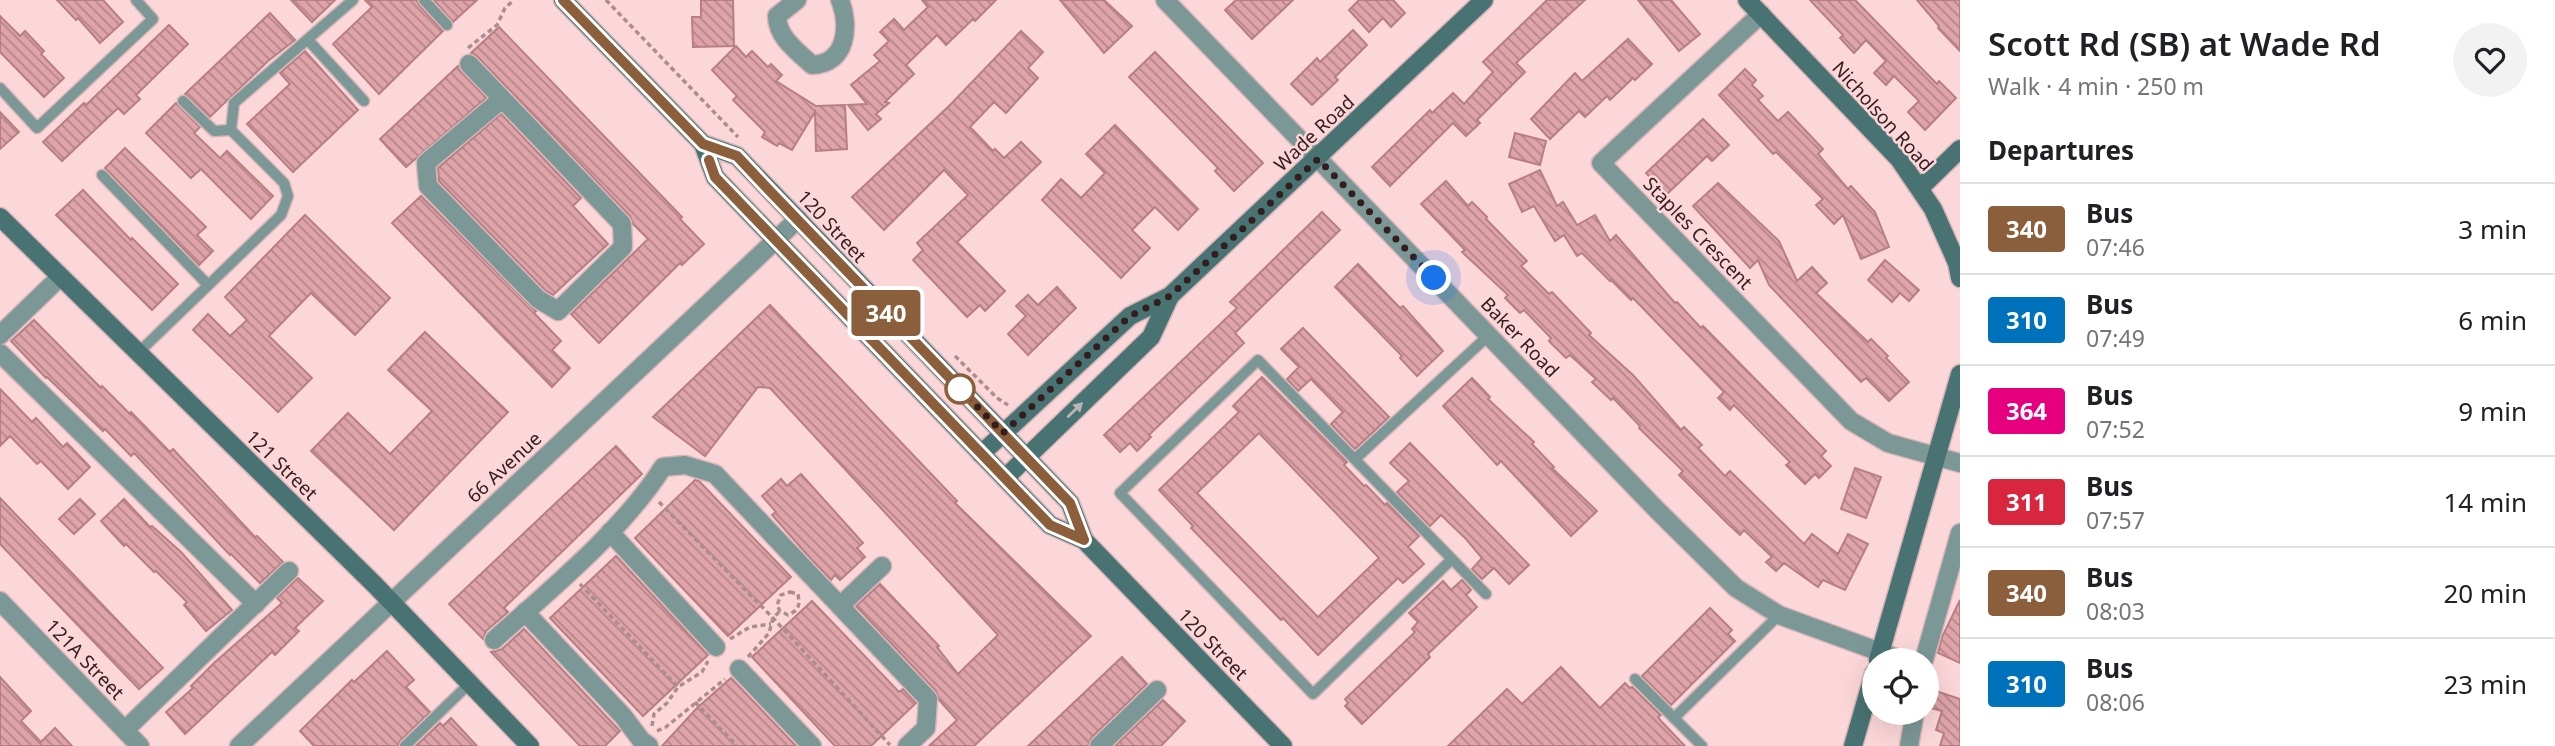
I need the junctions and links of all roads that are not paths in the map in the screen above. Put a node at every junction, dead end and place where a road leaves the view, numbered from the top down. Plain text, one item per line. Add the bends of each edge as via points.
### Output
1 (136, 0) edge
2 (353, 0) edge
3 (424, 0) edge
4 (563, 0) edge
5 (797, 0) edge
6 (840, 0) edge
7 (1484, 0) edge
8 (1746, 0) edge
9 (1177, 4) edge
10 (1761, 14) junction
11 (447, 25) dead end
12 (309, 41) junction
13 (469, 64) road end
14 (0, 88) edge
15 (502, 99) junction
16 (183, 101) dead end
17 (364, 101) dead end
18 (231, 130) junction
19 (703, 144) junction
20 (1960, 149) edge
21 (1318, 159) junction
22 (102, 175) dead end
23 (1920, 188) junction
24 (0, 217) edge
25 (797, 219) junction
26 (776, 240) junction
27 (60, 277) junction
28 (1960, 278) edge
29 (208, 285) junction
30 (1170, 296) junction
31 (0, 335) edge
32 (1489, 335) junction
33 (138, 353) junction
34 (0, 354) edge
35 (1960, 374) edge
36 (1003, 433) junction
37 (981, 454) junction
38 (1937, 456) junction
39 (1026, 457) junction
40 (1355, 459) junction
41 (1960, 463) edge
42 (1005, 478) junction
43 (610, 531) junction
44 (1960, 533) edge
45 (1084, 540) junction
46 (1452, 559) junction
47 (882, 566) dead end
48 (289, 571) dead end
49 (1486, 594) dead end
50 (0, 601) edge
51 (391, 602) junction
52 (256, 604) junction
53 (840, 606) junction
54 (525, 612) junction
55 (1779, 615) junction
56 (494, 639) dead end
57 (716, 647) road end
58 (1881, 648) edge
59 (1927, 648) edge
60 (1862, 649) edge
61 (739, 669) road end
62 (1635, 679) dead end
63 (470, 683) junction
64 (1157, 690) dead end
65 (1862, 715) edge
66 (1674, 718) junction
67 (1912, 725) edge
68 (125, 730) junction
69 (140, 746) edge
70 (239, 746) edge
71 (405, 746) edge
72 (530, 746) edge
73 (649, 746) edge
74 (812, 746) edge
75 (907, 746) edge
76 (1098, 746) edge
77 (1283, 746) edge
78 (1702, 746) edge
79 (1853, 746) edge
80 (1909, 746) edge

1 - 14 lane via 153,19 37,128
2 - 12 lane
3 - 11 lane
4 - 19 street, 120 Street
5 - 6 street via 776,16 777,28 812,65 833,59 845,37 846,15
7 - 21 street, Wade Road
8 - 10 street, Nicholson Road
9 - 21 street, Baker Road
10 - 23 street, Nicholson Road via 1899,159
10 - 38 street, Staples Crescent via 1601,163 1851,421 1888,443
12 - 17 lane
12 - 18 lane via 234,103
13 - 15 street
15 - 15 street via 622,224 623,247 558,312 538,299 428,186 426,163
16 - 18 lane via 214,131
18 - 29 lane via 284,183 288,196 281,215
19 - 25 street, 120 Street via 737,156
19 - 26 street, 120 Street via 715,177
20 - 23 street
21 - 30 street, Wade Road
21 - 32 street, Baker Road
22 - 29 lane
23 - 28 street, Nicholson Road
24 - 27 street, 121 Street
25 - 26 street, 66 Avenue
25 - 36 street, 120 Street
26 - 37 street, 120 Street
26 - 51 street, 66 Avenue
27 - 31 street
27 - 33 street, 121 Street
29 - 33 lane
30 - 36 street, Wade Road via 1130,316
39 -> 30 street, Wade Road via 1151,337
32 - 40 lane
32 - 55 street, Baker Road via 1736,588
33 - 51 street, 121 Street
34 - 52 street
35 - 38 street
36 - 37 street, Wade Road
36 - 39 street, 120 Street
37 - 42 street, 120 Street
38 - 41 street
38 - 58 street
39 - 42 street, Wade Road
39 - 45 street, 120 Street via 1070,503
40 - 46 lane
40 - 46 lane via 1258,359 1120,493 1313,694
42 - 45 street, 120 Street via 1050,525
43 - 53 street via 648,491 663,467 685,465 715,474
43 - 54 street
43 - 57 street
44 - 59 street
45 - 77 street, 120 Street
46 - 49 lane
47 - 53 street
48 - 52 street
50 - 68 street, 121A Street
51 - 63 street, 121 Street
51 - 70 street, 66 Avenue
52 - 68 street
53 - 75 street via 928,699 926,728
54 - 56 street
54 - 73 street
55 - 60 street, Baker Road
55 - 66 lane
61 - 74 street
62 - 66 lane
63 - 71 lane
63 - 72 street, 121 Street
64 - 76 street
65 - 79 street
66 - 78 lane
67 - 80 street
68 - 69 street, 121A Street

